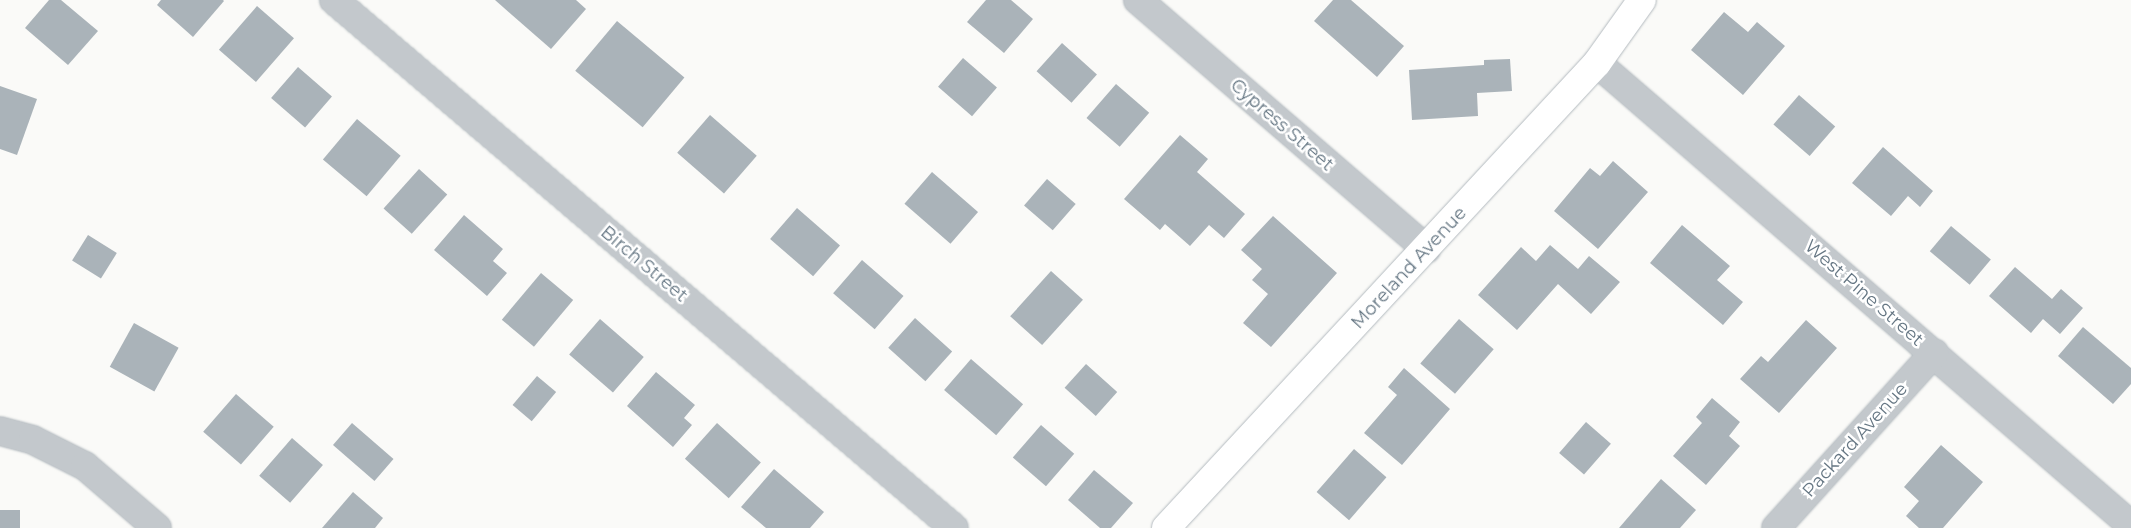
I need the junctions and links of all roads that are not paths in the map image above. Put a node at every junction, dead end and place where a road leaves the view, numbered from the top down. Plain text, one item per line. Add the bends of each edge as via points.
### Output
1 (334, 0) edge
2 (1138, 0) edge
3 (1642, 0) edge
4 (1597, 63) junction
5 (1426, 249) junction
6 (1934, 353) junction
7 (0, 431) edge
8 (2131, 525) edge
9 (158, 528) edge
10 (954, 528) edge
11 (1166, 528) edge
12 (1776, 528) edge

1 - 10 street, Birch Street
2 - 5 street, Cypress Street
3 - 4 street, Moreland Avenue
4 - 5 street, Moreland Avenue
4 - 6 street, West Pine Street
5 - 11 street, Moreland Avenue
6 - 8 street, West Pine Street
6 - 12 street, Packard Avenue
7 - 9 street via 33,440 85,466

